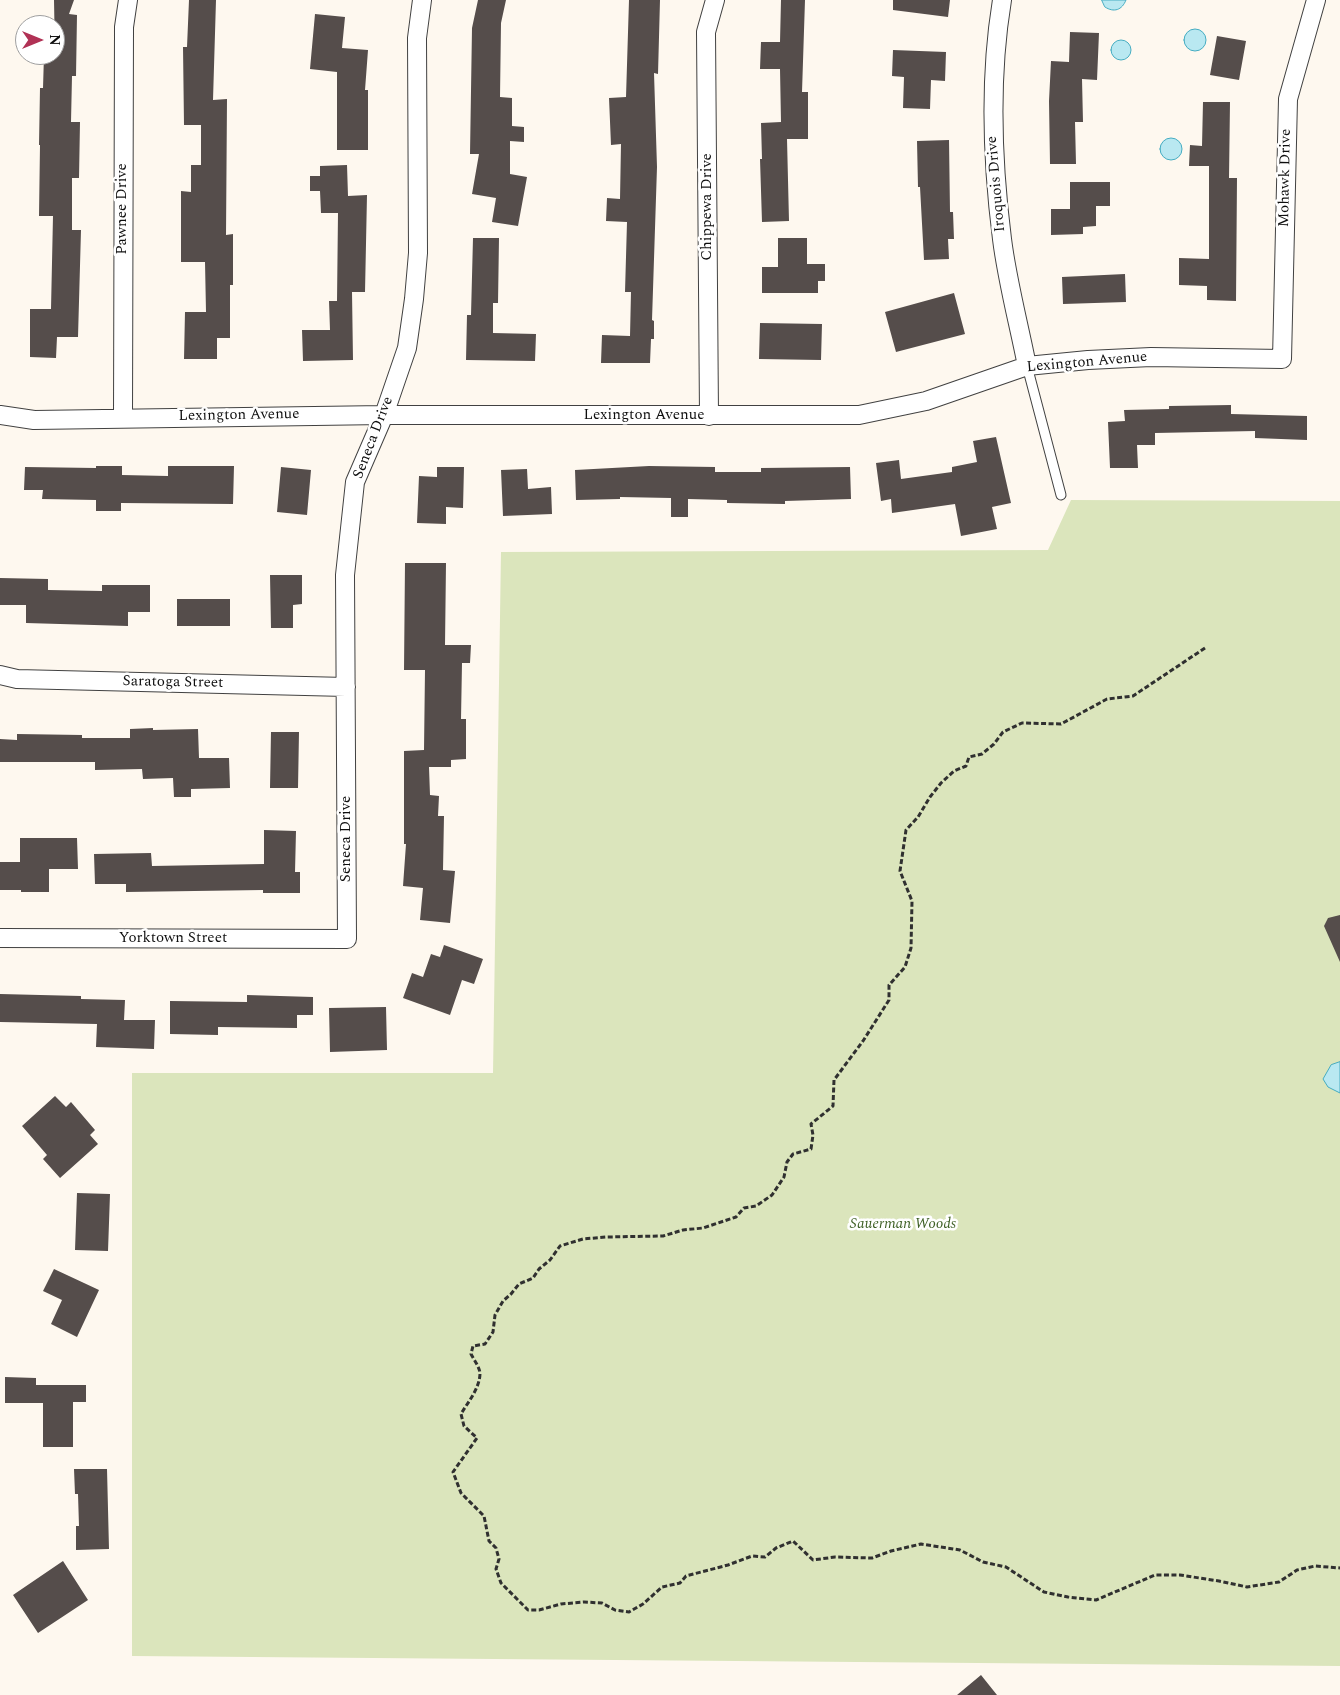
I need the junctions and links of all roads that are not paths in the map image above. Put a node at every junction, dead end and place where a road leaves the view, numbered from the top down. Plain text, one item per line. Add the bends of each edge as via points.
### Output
1 (128, 0) edge
2 (422, 0) edge
3 (715, 0) edge
4 (1002, 0) edge
5 (1316, 0) edge
6 (1282, 360) joint
7 (1027, 366) junction
8 (0, 415) edge
9 (384, 415) junction
10 (709, 416) junction
11 (122, 418) junction
12 (1061, 495) dead end
13 (0, 675) edge
14 (346, 687) junction
15 (0, 938) edge
16 (347, 939) joint

1 - 11 street, Pawnee Drive via 124,36
2 - 9 street, Seneca Drive via 417,38 417,272 407,348
3 - 10 street, Chippewa Drive via 706,32
4 - 7 street, Iroquois Drive via 996,37 992,133 1002,240
5 - 6 street, Mohawk Drive via 1288,99
6 - 7 street, Lexington Avenue via 1151,357
7 - 10 street, Lexington Avenue via 926,401 859,415
7 - 12 lane
8 - 11 street, Lexington Avenue via 34,420
9 - 10 street, Lexington Avenue
9 - 11 street, Lexington Avenue
9 - 14 street, Seneca Drive via 355,482 345,576
13 - 14 street, Saratoga Street via 17,679
14 - 16 street, Seneca Drive
15 - 16 street, Yorktown Street

